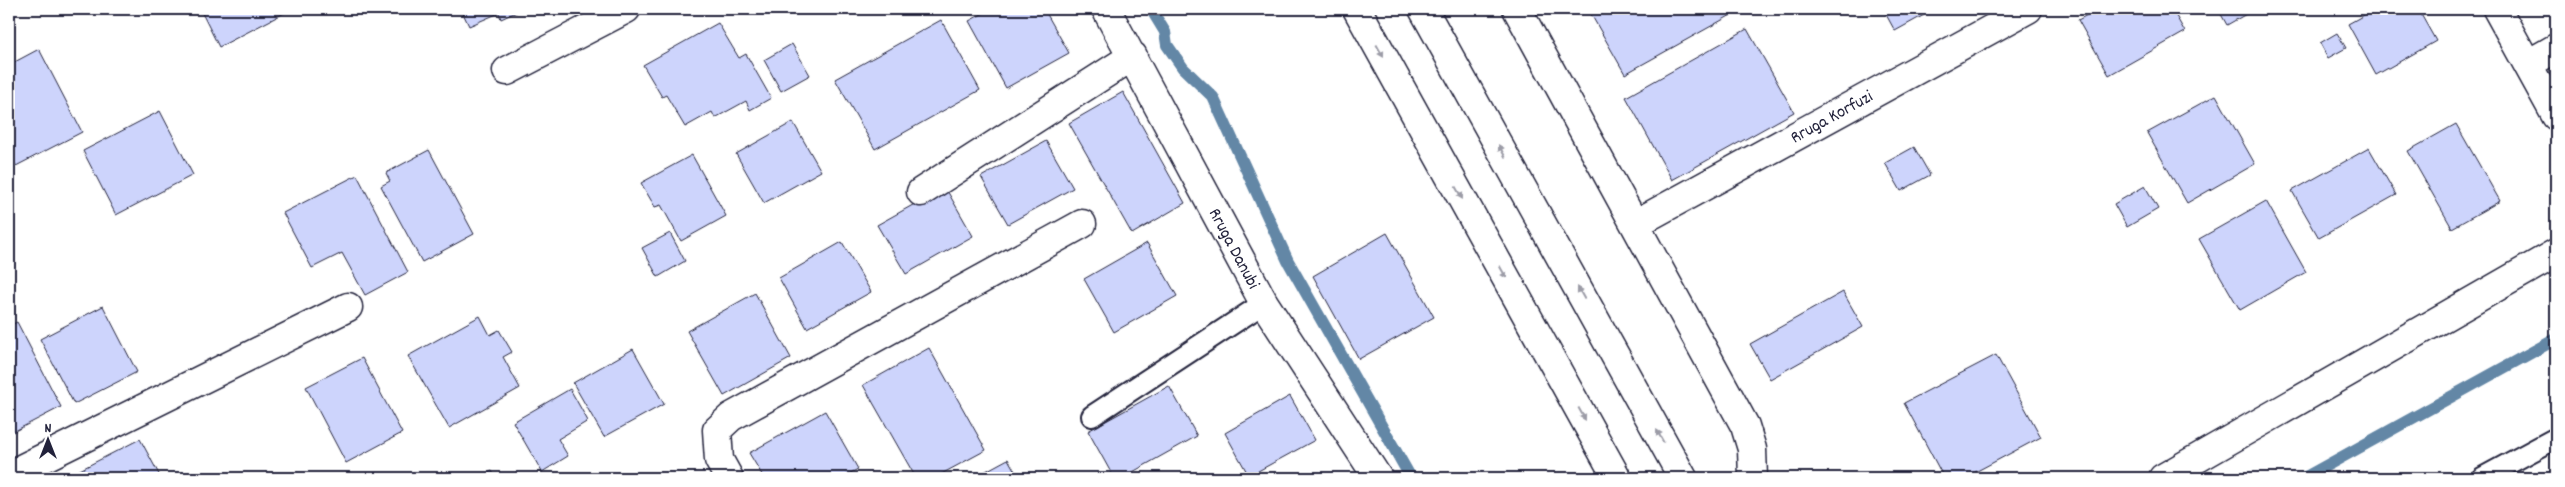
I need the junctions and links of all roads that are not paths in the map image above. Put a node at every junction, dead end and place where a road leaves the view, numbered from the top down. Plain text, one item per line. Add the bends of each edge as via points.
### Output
1 (626, 9) edge
2 (1106, 9) edge
3 (1357, 9) edge
4 (1423, 9) edge
5 (1517, 9) edge
6 (2028, 9) edge
7 (2497, 9) edge
8 (2556, 48) edge
9 (1132, 56) junction
10 (2528, 64) junction
11 (508, 71) dead end
12 (2556, 116) edge
13 (921, 192) dead end
14 (1082, 224) dead end
15 (1635, 224) junction
16 (2556, 253) edge
17 (1264, 303) junction
18 (348, 307) dead end
19 (1092, 416) dead end
20 (2556, 438) edge
21 (724, 469) edge
22 (9, 475) edge
23 (1378, 478) edge
24 (1617, 478) edge
25 (1683, 478) edge
26 (1753, 478) edge
27 (2163, 478) edge
28 (2482, 478) edge

1 - 11 street
2 - 9 street, Rruga Danubi
3 -> 24 street
25 -> 4 street
5 - 15 street
6 - 15 street, Rruga Korfuzi
7 - 10 street
8 - 10 street
9 - 13 street
9 - 17 street, Rruga Danubi
10 - 12 street
14 - 21 street via 731,418 717,430
15 - 26 street via 1745,426 1752,449
16 - 27 street
17 - 19 lane
17 - 23 street, Rruga Danubi
18 - 22 street
20 - 28 lane

